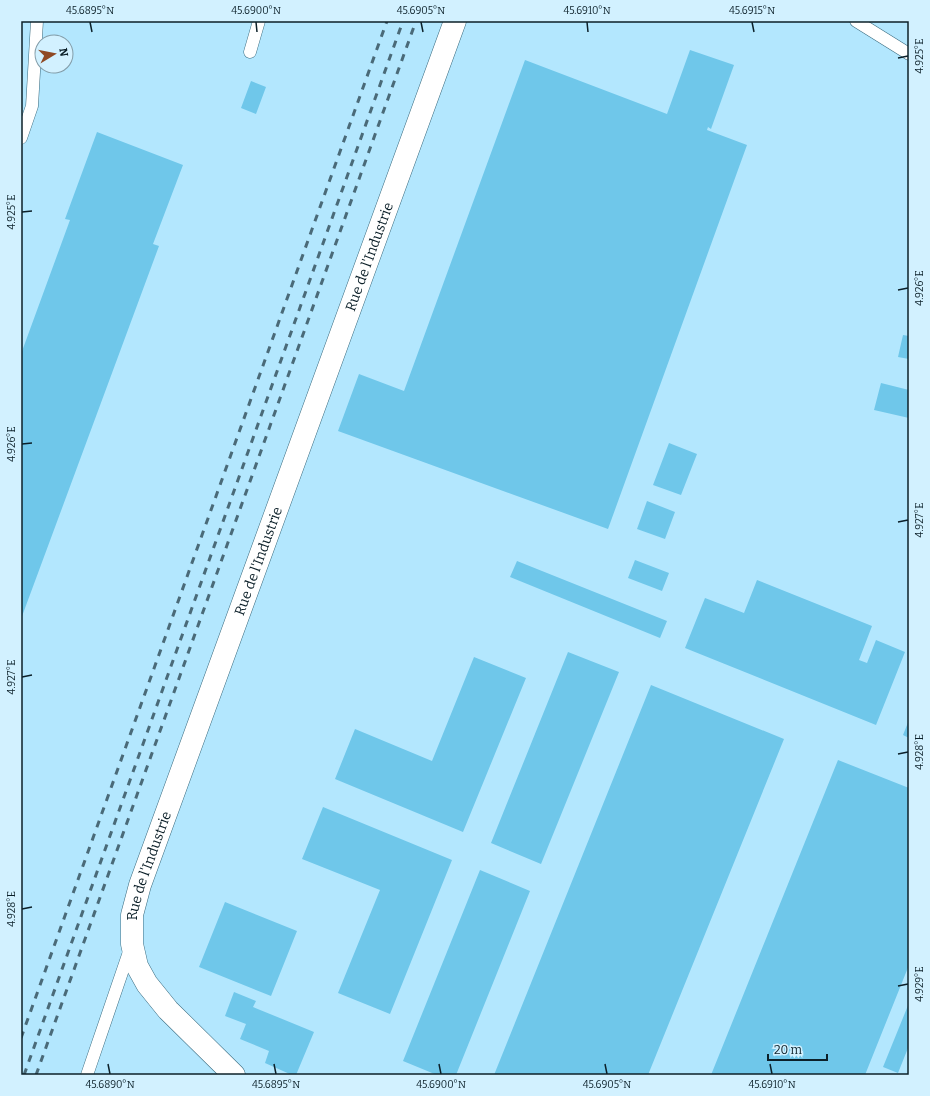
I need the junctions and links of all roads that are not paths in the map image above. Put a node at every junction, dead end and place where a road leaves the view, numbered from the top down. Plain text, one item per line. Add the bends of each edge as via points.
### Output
1 (37, 21) edge
2 (259, 21) edge
3 (455, 21) edge
4 (856, 21) edge
5 (250, 52) dead end
6 (909, 54) edge
7 (21, 138) edge
8 (132, 944) junction
9 (87, 1075) edge
10 (234, 1075) edge

1 - 7 lane via 32,106
2 - 5 lane
3 - 8 street, Rue de l'Industrie via 140,885 132,915
4 - 6 lane
8 - 9 lane
8 - 10 street, Rue de l'Industrie via 137,966 147,984 168,1010

